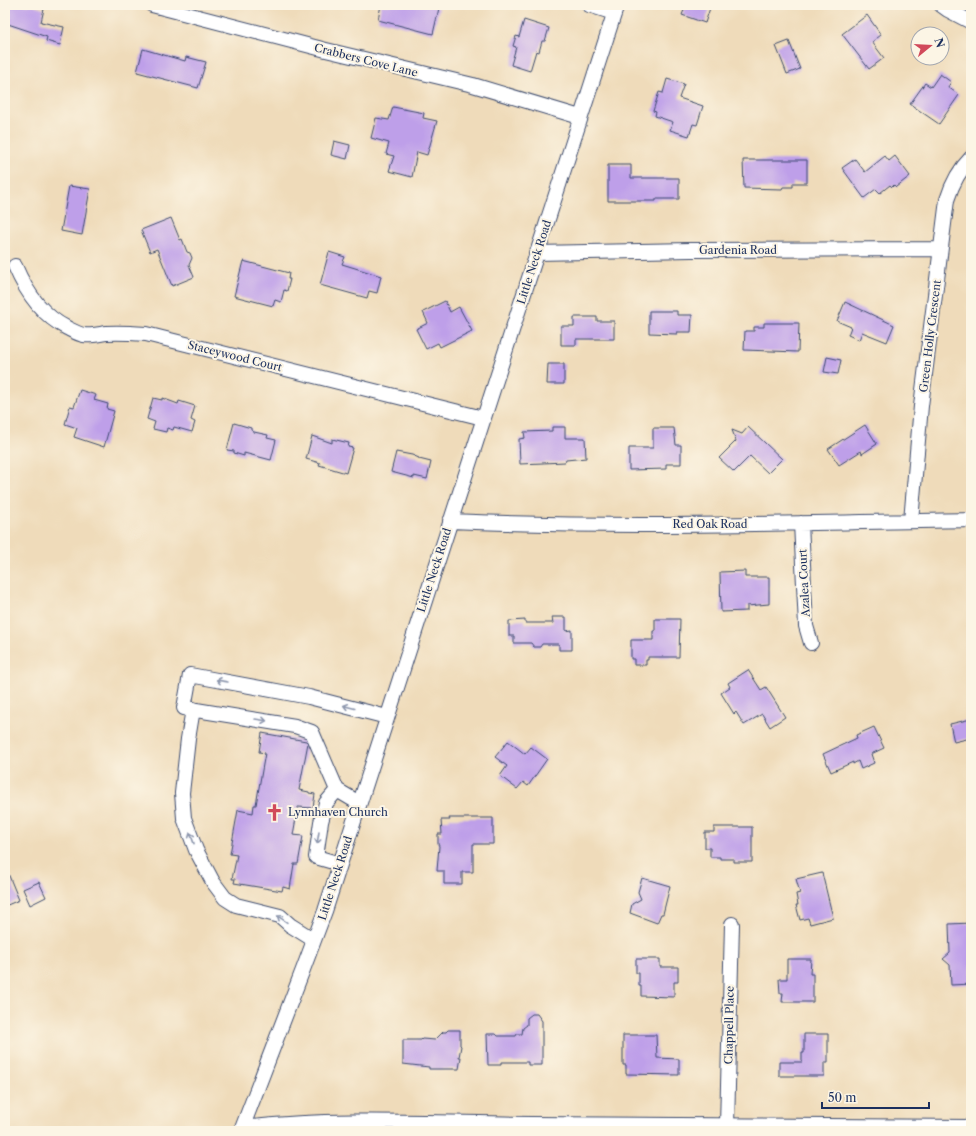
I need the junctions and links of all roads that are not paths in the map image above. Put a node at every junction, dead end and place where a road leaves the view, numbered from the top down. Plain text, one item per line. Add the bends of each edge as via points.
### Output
1 (152, 5) edge
2 (589, 5) edge
3 (941, 5) edge
4 (616, 9) edge
5 (971, 22) edge
6 (580, 117) junction
7 (971, 158) edge
8 (940, 249) junction
9 (536, 254) junction
10 (15, 266) dead end
11 (483, 418) junction
12 (971, 520) edge
13 (450, 521) junction
14 (912, 521) junction
15 (801, 523) junction
16 (811, 643) dead end
17 (193, 709) junction
18 (387, 717) junction
19 (337, 790) junction
20 (360, 802) junction
21 (340, 864) junction
22 (732, 924) dead end
23 (314, 940) junction
24 (727, 1126) junction
25 (971, 1127) edge
26 (241, 1129) edge

1 - 6 street, Crabbers Cove Lane via 473,85
2 - 4 street
3 - 5 street
4 - 6 street, Little Neck Road
6 - 9 street, Little Neck Road
7 - 8 street, Green Holly Crescent via 959,172 946,200
8 - 9 street, Gardenia Road
8 - 14 street, Green Holly Crescent via 921,406
9 - 11 street, Little Neck Road
10 - 11 street, Staceywood Court via 34,301 45,313 60,324 86,336 126,332 146,334
11 - 13 street, Little Neck Road
12 - 14 street, Red Oak Road
13 - 15 street, Red Oak Road via 528,525
13 - 18 street, Little Neck Road
14 - 15 street, Red Oak Road
15 - 16 street, Azalea Court via 806,626
18 -> 17 street via 309,697 190,675 184,708
17 -> 19 street via 295,726 312,732
23 -> 17 street via 280,916 236,905 225,898 196,850 184,818 182,793
18 - 20 street, Little Neck Road
19 - 20 street
19 -> 21 street via 326,803 316,856
20 - 21 street, Little Neck Road
21 - 23 street, Little Neck Road
22 - 24 street, Chappell Place
23 - 26 street, Little Neck Road
24 - 25 street
24 - 26 street via 360,1122 278,1124

